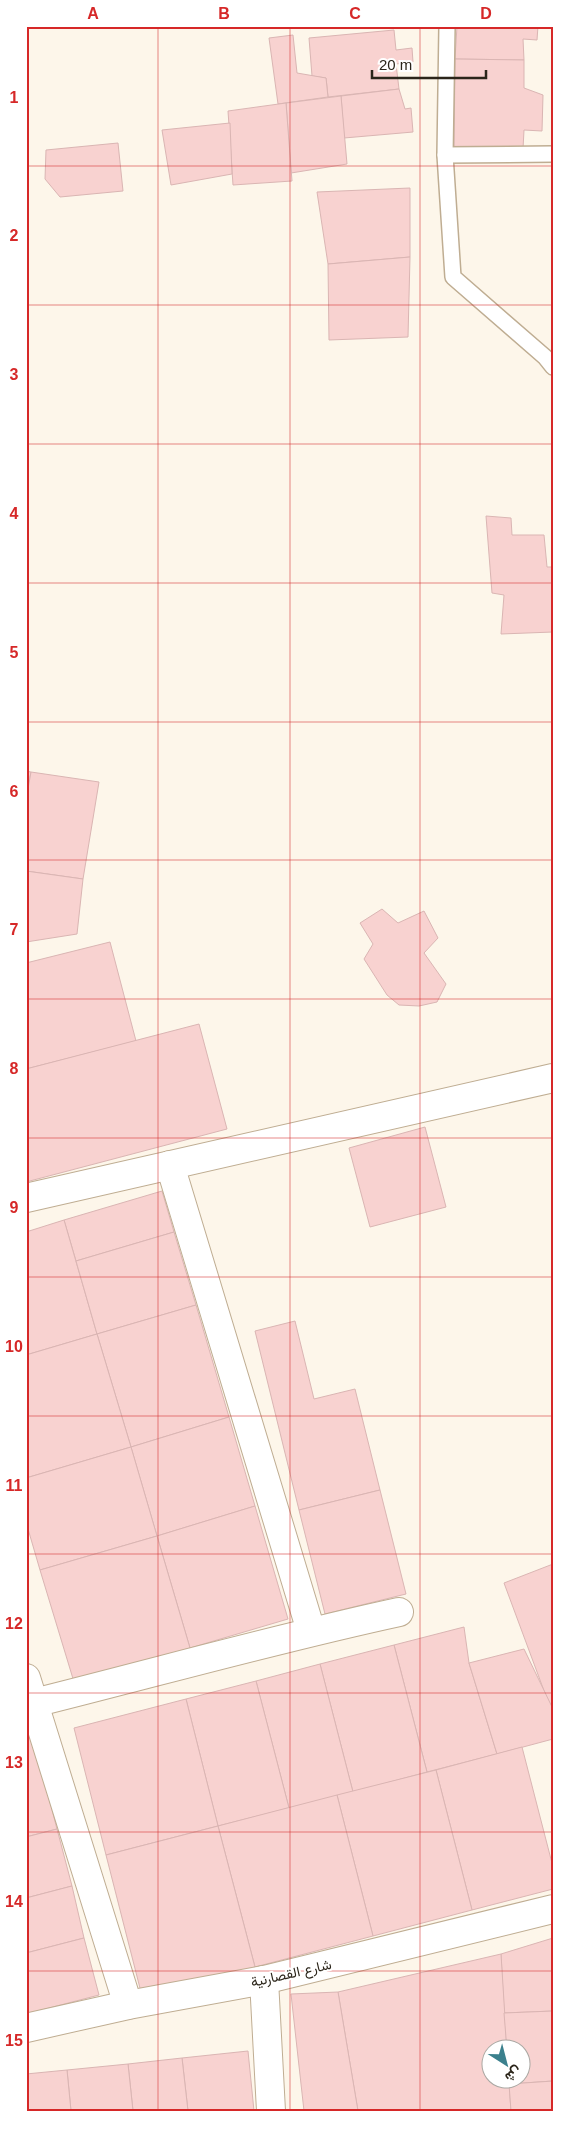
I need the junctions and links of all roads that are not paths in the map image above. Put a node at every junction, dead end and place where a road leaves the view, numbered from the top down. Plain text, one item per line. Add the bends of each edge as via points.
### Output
1 (447, 26) edge
2 (553, 154) edge
3 (445, 155) junction
4 (553, 367) edge
5 (553, 1078) edge
6 (170, 1165) junction
7 (26, 1198) edge
8 (399, 1612) dead end
9 (311, 1631) junction
10 (28, 1695) edge
11 (553, 1909) edge
12 (264, 1980) junction
13 (128, 2005) junction
14 (26, 2028) edge
15 (272, 2111) edge

1 - 3 lane
2 - 3 lane
3 - 4 lane via 453,277 546,357
5 - 6 street
6 - 7 street
6 - 9 street
8 - 9 street
9 - 10 street via 87,1691
10 - 13 street
11 - 12 street, شارع القصارنية
12 - 13 street, شارع القصارنية
12 - 15 street
13 - 14 street, شارع القصارنية

